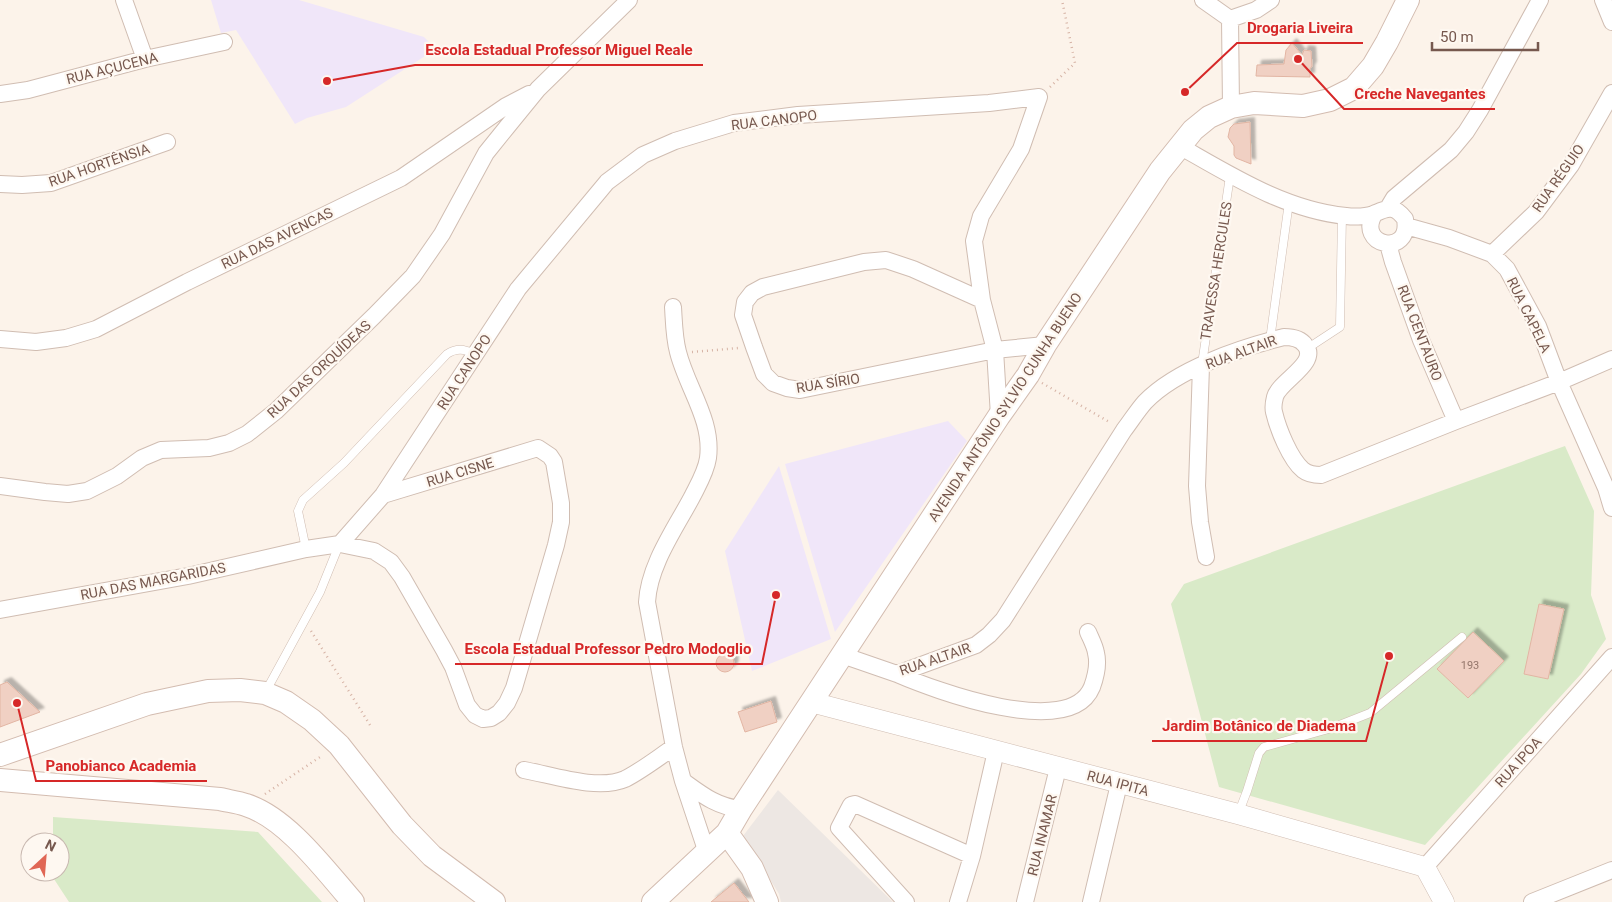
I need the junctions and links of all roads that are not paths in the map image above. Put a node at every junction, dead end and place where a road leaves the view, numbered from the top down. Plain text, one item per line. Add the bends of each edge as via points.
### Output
1 (124, 0) edge
2 (629, 0) edge
3 (1271, 0) edge
4 (1408, 0) edge
5 (1540, 0) edge
6 (1603, 0) edge
7 (1209, 2) edge
8 (1230, 19) junction
9 (1612, 22) edge
10 (224, 42) dead end
11 (145, 60) junction
12 (538, 89) junction
13 (1612, 93) edge
14 (0, 94) edge
15 (1231, 107) junction
16 (167, 142) dead end
17 (1181, 147) junction
18 (1230, 176) junction
19 (0, 184) edge
20 (1289, 202) junction
21 (1382, 211) junction
22 (1344, 216) junction
23 (1406, 226) junction
24 (1372, 233) junction
25 (1388, 244) junction
26 (1492, 254) junction
27 (982, 300) junction
28 (674, 306) dead end
29 (0, 339) edge
30 (1270, 340) junction
31 (1045, 345) junction
32 (1308, 348) junction
33 (995, 350) junction
34 (476, 354) junction
35 (1612, 359) edge
36 (1201, 366) junction
37 (1559, 382) junction
38 (999, 416) junction
39 (1456, 420) junction
40 (538, 448) joint
41 (0, 486) edge
42 (383, 495) junction
43 (1612, 508) edge
44 (340, 544) junction
45 (306, 549) junction
46 (1206, 557) dead end
47 (0, 610) edge
48 (1088, 632) dead end
49 (1462, 637) dead end
50 (842, 655) junction
51 (1612, 657) edge
52 (897, 674) junction
53 (265, 693) junction
54 (811, 702) junction
55 (23, 747) junction
56 (674, 747) junction
57 (996, 751) junction
58 (0, 755) edge
59 (1058, 768) junction
60 (524, 770) dead end
61 (0, 780) edge
62 (682, 781) junction
63 (35, 784) junction
64 (1119, 784) junction
65 (741, 810) junction
66 (1238, 814) junction
67 (727, 833) junction
68 (707, 853) junction
69 (972, 856) junction
70 (1425, 867) junction
71 (1612, 870) edge
72 (353, 902) edge
73 (494, 902) edge
74 (653, 902) edge
75 (767, 902) edge
76 (906, 902) edge
77 (958, 902) edge
78 (1025, 902) edge
79 (1091, 902) edge
80 (1444, 902) edge
81 (1532, 902) edge

1 - 11 street
2 - 12 street
3 - 8 street via 1256,10
4 - 15 main road, AVENIDA ANTÔNIO SYLVIO CUNHA BUENO via 1373,66 1354,88 1330,100 1303,106 1254,103
5 - 21 street via 1466,132
6 - 9 street
7 - 8 street
8 - 15 street
10 - 11 street, RUA AÇUCENA
11 - 14 street, RUA AÇUCENA
12 - 29 street, RUA DAS AVENCAS via 506,106 401,178 96,329 36,342
12 - 41 street, RUA DAS ORQUÍDEAS via 486,153 442,234 413,276 276,411 247,434 209,448 161,450 87,491 60,493
13 - 26 street, RUA RÉGUIO via 1571,165 1542,204
15 - 17 main road, AVENIDA ANTÔNIO SYLVIO CUNHA BUENO via 1209,117 1193,130
16 - 19 street, RUA HORTÊNSIA via 51,183
17 - 18 street
17 - 31 main road, AVENIDA ANTÔNIO SYLVIO CUNHA BUENO via 1160,172
18 - 20 street
18 - 36 lane, TRAVESSA HERCULES
20 - 22 street
20 - 30 lane
21 - 22 street
21 - 23 street via 1395,209 1405,219
21 - 24 street via 1372,219
22 - 24 street
22 - 32 lane via 1340,327
23 - 25 street via 1401,239
23 - 26 street, RUA CAPELA
24 - 25 street via 1376,239
25 - 39 street, RUA CENTAURO via 1421,340
26 - 37 street, RUA CAPELA via 1507,269 1538,326
27 - 33 street
27 - 33 street, RUA SÍRIO via 886,260 864,262 763,287 745,302 743,315 764,374 773,383 800,390
27 - 34 street, RUA CANOPO via 974,241 981,216 1021,148 1039,97 798,115 734,123 643,155 607,182 518,290
28 - 56 street via 678,353 709,439 708,460 701,479 654,570 646,602
30 - 32 street, RUA ALTAIR via 1293,338
30 - 36 street, RUA ALTAIR
31 - 33 street, RUA SÍRIO
31 - 38 main road, AVENIDA ANTÔNIO SYLVIO CUNHA BUENO
32 - 39 street via 1308,356 1300,370 1279,388 1273,410 1291,456 1312,475 1321,475
33 - 38 street
34 - 42 street, RUA CANOPO
34 - 45 lane via 460,349 453,349 447,354 344,462 303,500 298,511
35 - 37 street
36 - 46 street via 1197,486
36 - 52 street, RUA ALTAIR via 1167,384 1145,402 994,630 976,645
37 - 39 street
37 - 43 street
38 - 50 main road, AVENIDA ANTÔNIO SYLVIO CUNHA BUENO
40 - 42 street, RUA CISNE
40 - 44 street, RUA DAS MARGARIDAS via 554,462 561,522 514,688 500,713 491,718 475,715 467,705 444,650 391,562 374,551
42 - 44 street, RUA CANOPO
44 - 45 street, RUA DAS MARGARIDAS
44 - 53 lane via 320,592
45 - 47 street, RUA DAS MARGARIDAS via 188,576
48 - 52 street via 1098,666 1095,679 1082,700 1067,708 1046,712 1021,711 957,696
49 - 66 lane via 1370,713 1332,728 1264,747
50 - 52 street, RUA ALTAIR
50 - 54 main road, AVENIDA ANTÔNIO SYLVIO CUNHA BUENO
51 - 70 street, RUA IPOA
53 - 55 main road via 240,690 199,692 147,704
53 - 73 main road via 312,720 339,745 402,825 432,856
54 - 57 street, RUA IPITA
54 - 65 main road, AVENIDA ANTÔNIO SYLVIO CUNHA BUENO
55 - 58 main road
55 - 63 main road via 21,766
56 - 60 street via 624,779 608,783
56 - 62 street
57 - 59 street, RUA IPITA
57 - 69 street
59 - 64 street, RUA IPITA
59 - 78 street, RUA INAMAR
61 - 63 main road
62 - 65 street via 712,802
62 - 68 street
63 - 72 main road via 220,799 247,805 290,831
64 - 66 street, RUA IPITA
64 - 79 street
65 - 67 main road, AVENIDA ANTÔNIO SYLVIO CUNHA BUENO
66 - 70 street, RUA IPITA
67 - 68 main road, AVENIDA ANTÔNIO SYLVIO CUNHA BUENO
67 - 75 main road via 752,868
68 - 74 main road, AVENIDA ANTÔNIO SYLVIO CUNHA BUENO
69 - 76 street via 851,804 839,828
69 - 77 street
70 - 80 street
71 - 81 street

